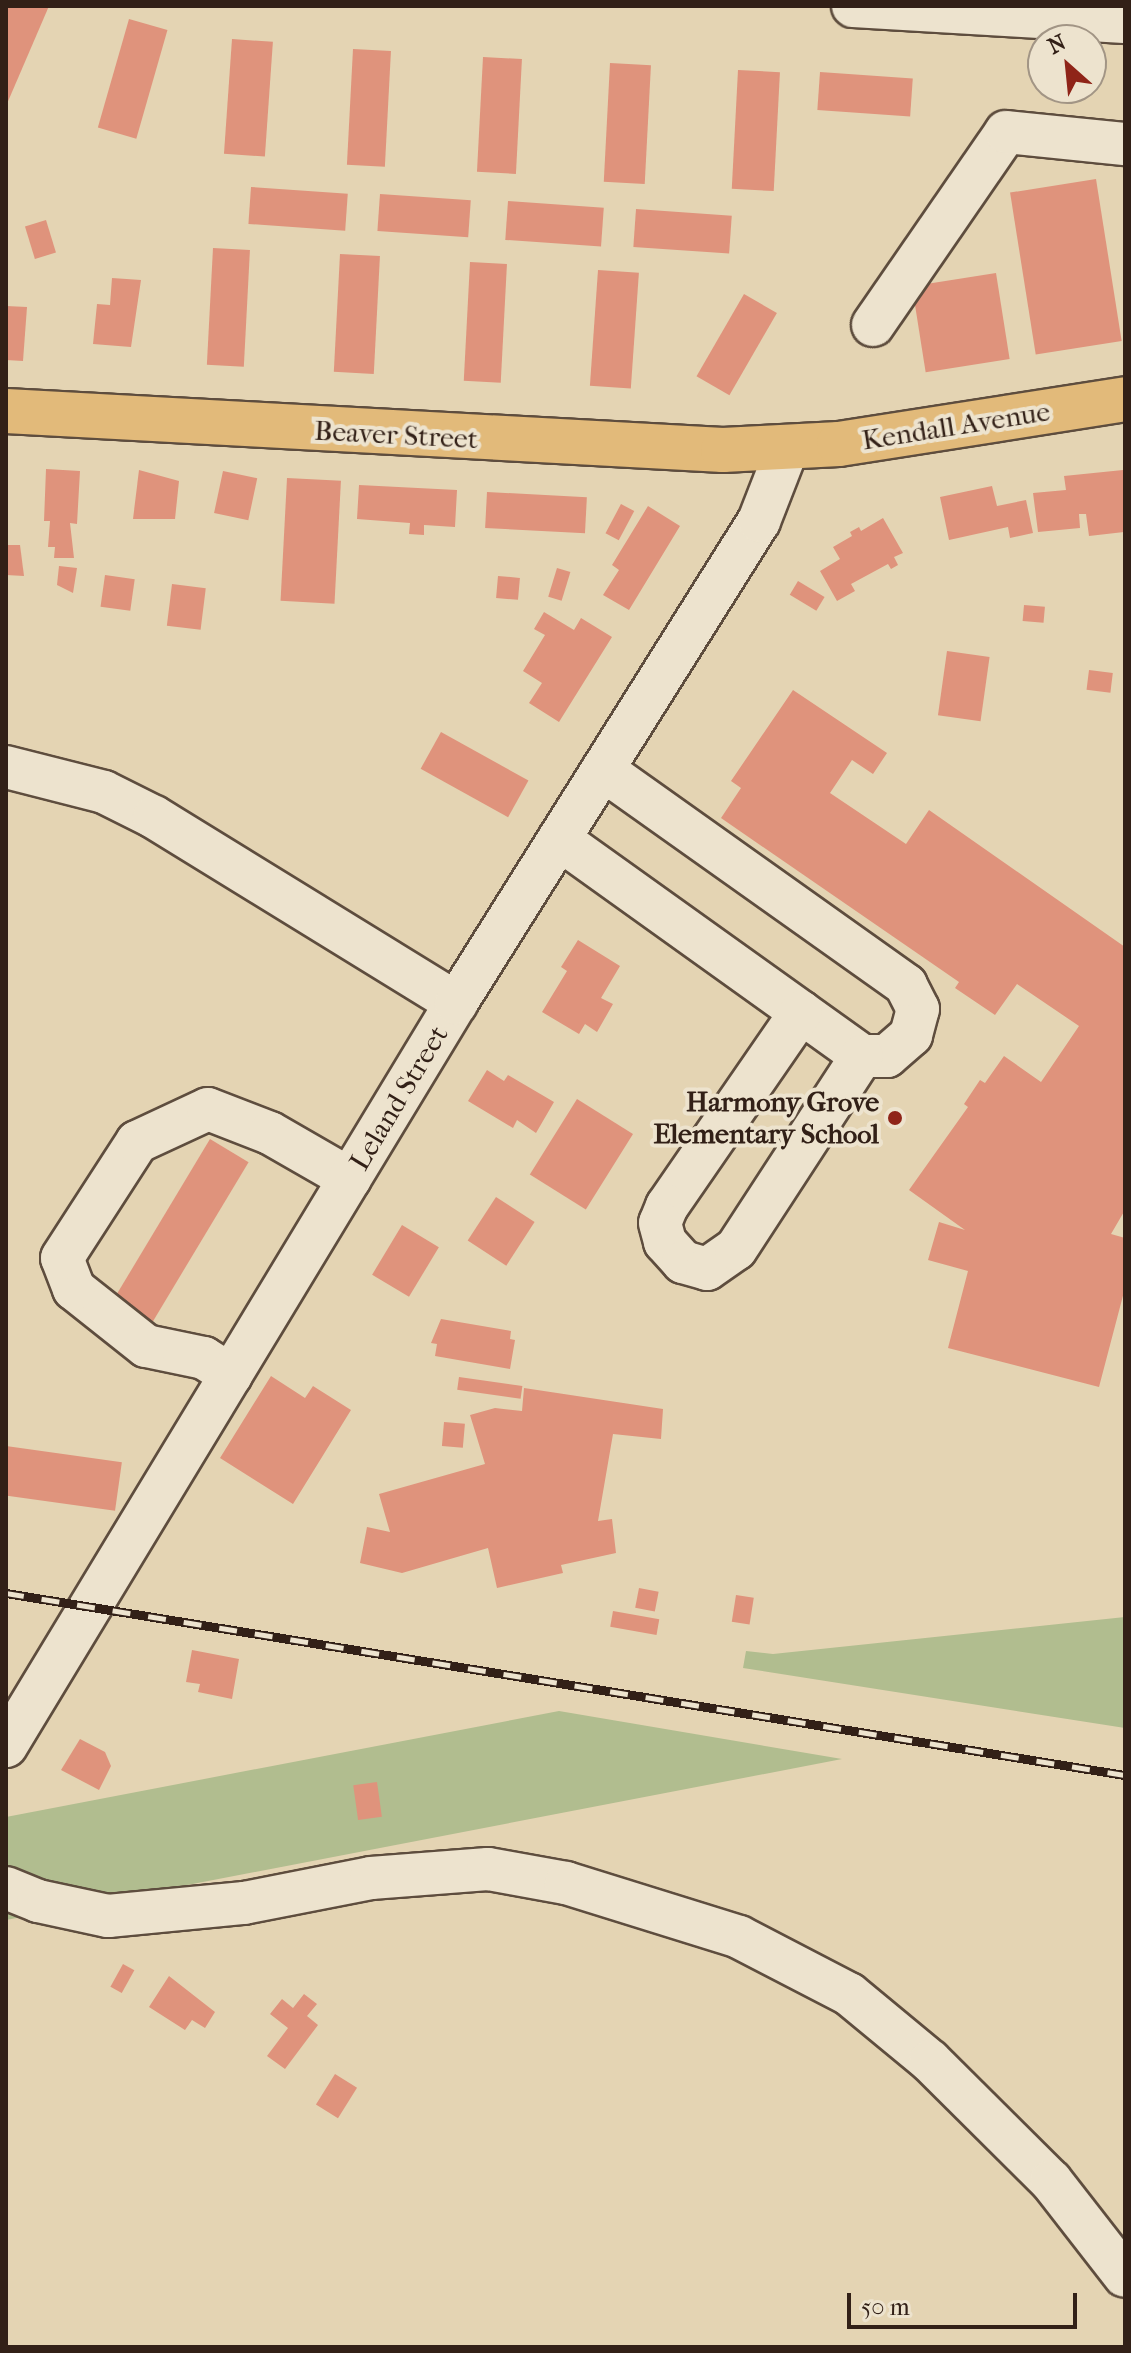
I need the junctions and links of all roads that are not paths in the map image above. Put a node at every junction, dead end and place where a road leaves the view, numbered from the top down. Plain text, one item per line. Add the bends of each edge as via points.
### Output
1 (853, 6) edge
2 (1022, 11) edge
3 (1125, 22) edge
4 (1125, 144) edge
5 (873, 325) dead end
6 (1125, 399) edge
7 (6, 411) edge
8 (787, 449) junction
9 (6, 767) edge
10 (603, 770) junction
11 (559, 839) junction
12 (456, 1003) junction
13 (801, 1012) junction
14 (862, 1056) junction
15 (350, 1179) junction
16 (231, 1375) junction
17 (6, 1746) edge
18 (6, 1888) edge
19 (1125, 2276) edge

1 - 2 street
2 - 3 street
4 - 5 street via 1006,132
6 - 8 main road, Kendall Avenue
7 - 8 main road, Beaver Street via 615,447
8 - 10 street, Leland Street via 759,521
9 - 12 street via 104,792 154,817
10 - 11 street, Leland Street
10 - 14 street via 906,985 918,1009 911,1035 887,1056
11 - 12 street, Leland Street
11 - 13 street
12 - 15 street, Leland Street
13 - 14 street
13 - 14 street via 667,1206 660,1223 665,1242 683,1262 707,1269 736,1249
15 - 16 street, Leland Street
15 - 16 street via 270,1133 208,1109 137,1142 62,1258 74,1289 146,1346 204,1358
16 - 17 street, Leland Street
18 - 19 street via 38,1901 108,1916 244,1903 371,1878 488,1869 566,1883 739,1937 849,1994 930,2061 1051,2181

